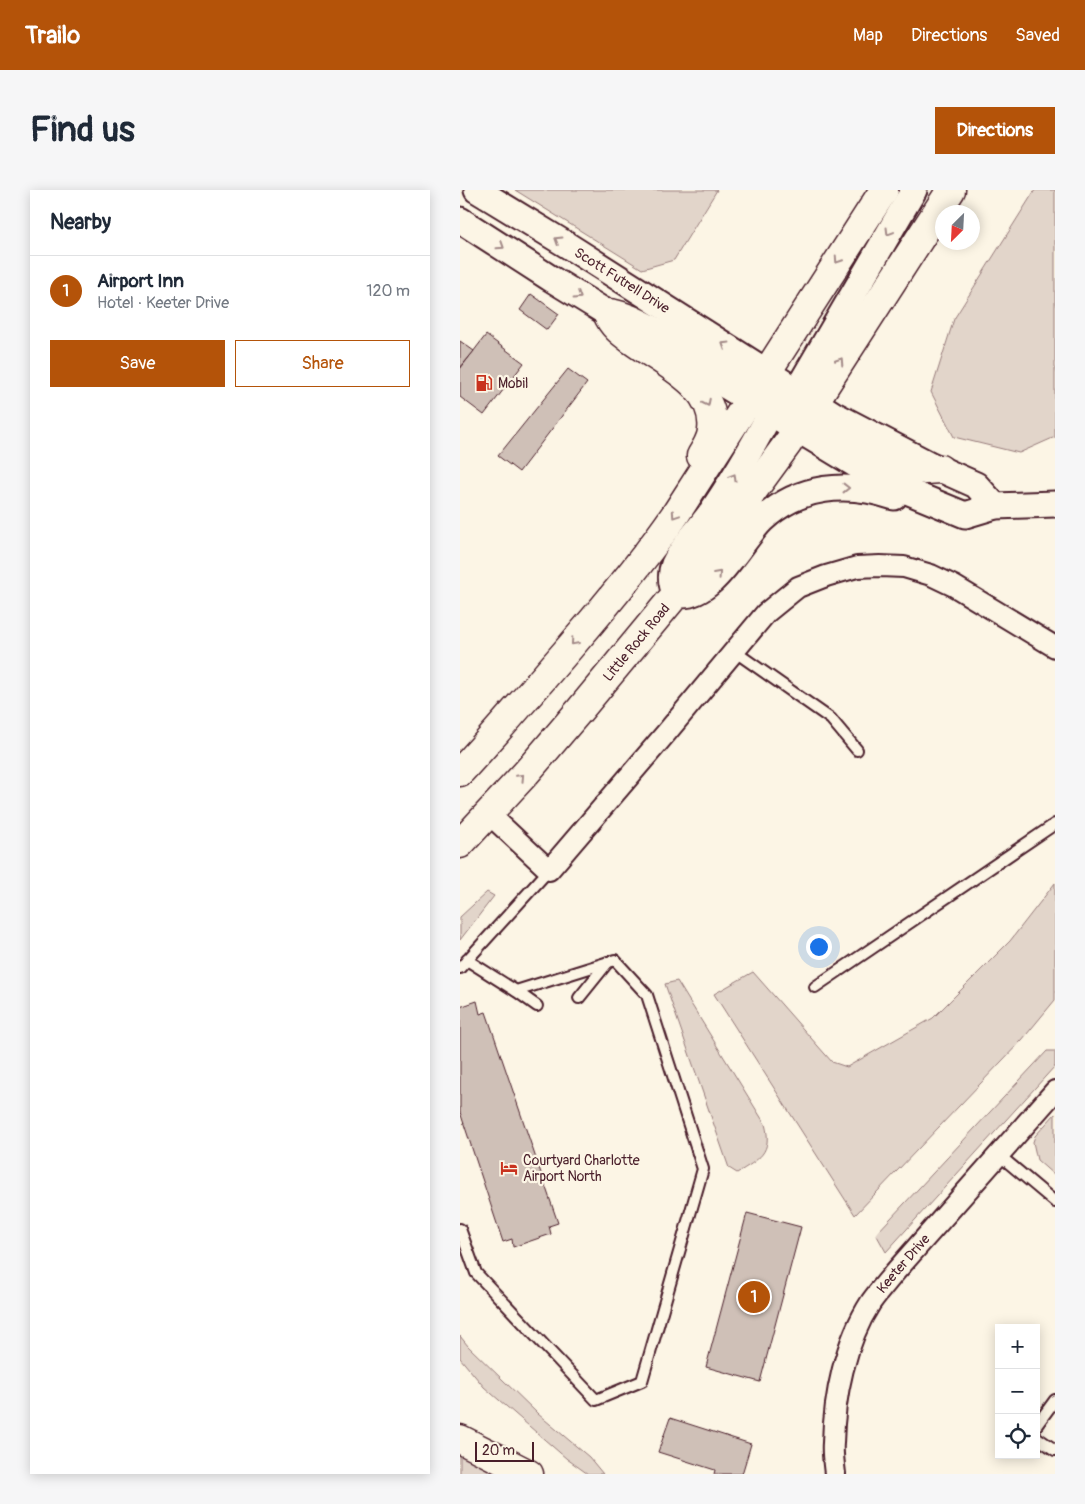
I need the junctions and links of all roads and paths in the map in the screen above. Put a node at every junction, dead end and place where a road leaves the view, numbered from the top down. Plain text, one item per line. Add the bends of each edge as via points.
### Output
1 (477, 190) edge
2 (884, 190) edge
3 (914, 190) edge
4 (951, 190) edge
5 (460, 220) edge
6 (607, 313) junction
7 (782, 401) junction
8 (940, 469) joint
9 (694, 486) junction
10 (941, 504) junction
11 (1055, 504) edge
12 (995, 506) junction
13 (676, 594) junction
14 (1055, 647) edge
15 (734, 651) junction
16 (857, 750) dead end
17 (460, 772) edge
18 (488, 813) junction
19 (1055, 824) edge
20 (460, 844) edge
21 (549, 870) junction
22 (608, 962) junction
23 (464, 964) edge
24 (815, 987) dead end
25 (516, 991) junction
26 (579, 998) dead end
27 (537, 1006) dead end
28 (1055, 1091) edge
29 (999, 1155) junction
30 (1055, 1202) edge
31 (460, 1229) edge
32 (1055, 1400) edge
33 (1040, 1421) edge
34 (460, 1439) edge
35 (1040, 1440) edge
36 (1055, 1450) edge
37 (529, 1474) edge
38 (835, 1474) edge

7 -> 1 street, Scott Futrell Drive via 655,300
2 -> 7 main road
3 -> 7 street
7 -> 4 main road
5 -> 6 street
6 - 7 main road via 636,322
6 -> 9 main road via 616,328 685,378 708,403 712,432 695,466
7 - 8 main road via 908,467
7 - 9 main road
7 - 10 street via 888,483
13 -> 7 main road, Little Rock Road via 762,479
8 - 12 street via 976,485
9 -> 17 main road via 635,571
10 - 12 street via 965,515
13 -> 10 street via 692,594 708,584 761,521 802,495 827,489 860,488 914,504
11 - 12 street
18 -> 13 main road, Little Rock Road via 526,773
14 - 15 street via 931,575 880,566 857,567 798,587 766,613
15 - 16 lane via 831,719
15 - 21 street
18 - 20 main road, Little Rock Road
18 - 21 street
19 - 24 lane
21 - 23 lane
22 - 25 lane
22 - 26 lane
22 - 31 lane via 615,960 647,995 702,1169 642,1381 596,1400 476,1273
23 - 25 lane
25 - 27 lane
28 - 29 street, Keeter Drive
29 - 30 lane
29 - 38 street, Keeter Drive via 895,1272 871,1302 855,1333 835,1408
32 - 33 lane
34 - 37 main road
35 - 36 lane

